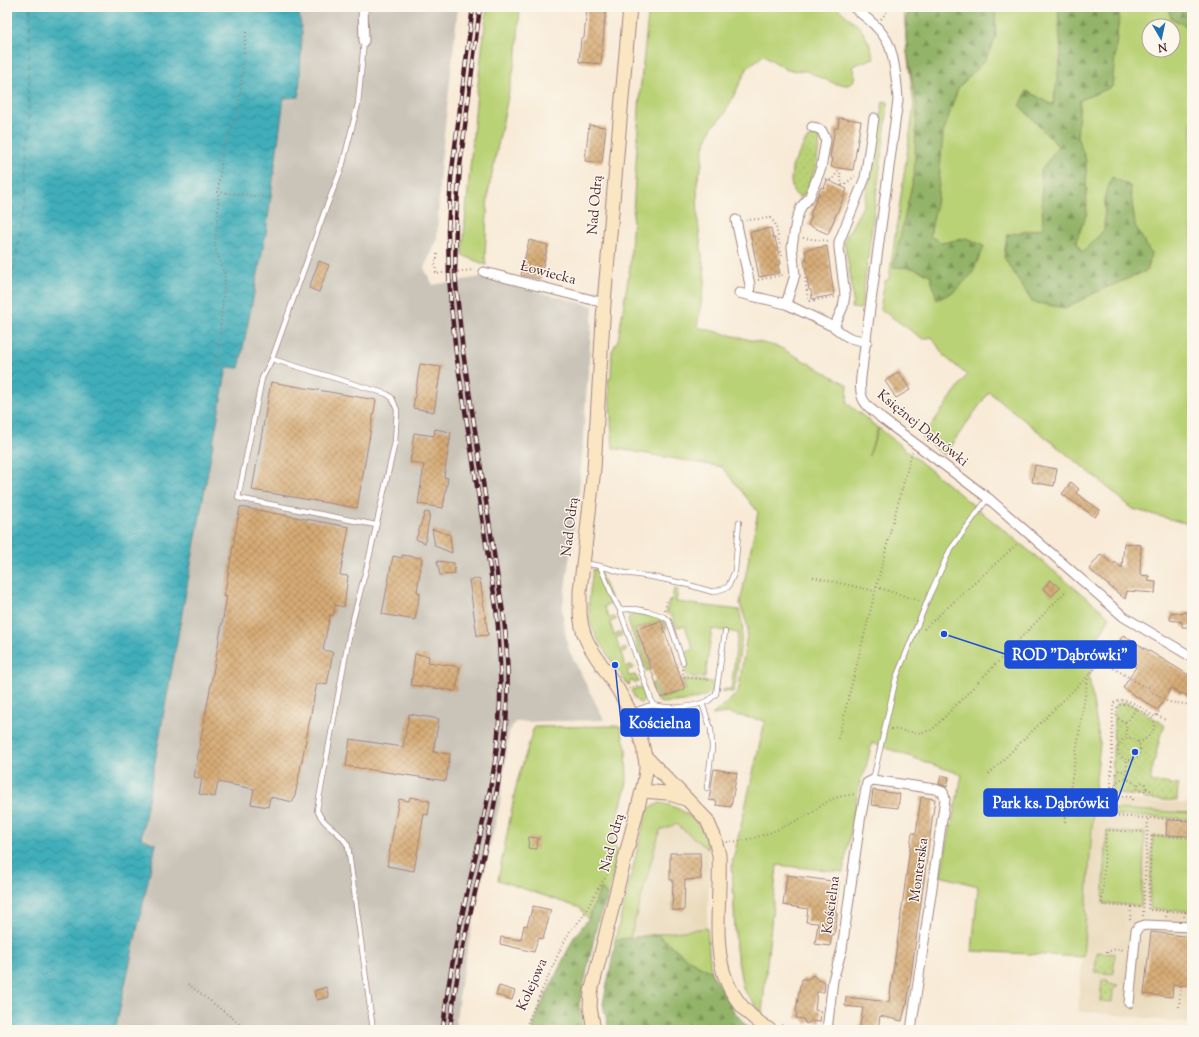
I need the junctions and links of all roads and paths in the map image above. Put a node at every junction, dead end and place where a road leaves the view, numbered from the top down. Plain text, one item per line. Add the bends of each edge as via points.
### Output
1 (363, 7) edge
2 (630, 7) edge
3 (853, 7) edge
4 (891, 7) edge
5 (880, 22) dead end
6 (246, 32) dead end
7 (364, 41) joint
8 (874, 118) dead end
9 (812, 127) dead end
10 (858, 174) dead end
11 (824, 177) dead end
12 (218, 192) junction
13 (270, 198) dead end
14 (736, 220) dead end
15 (739, 232) junction
16 (800, 237) dead end
17 (839, 242) junction
18 (437, 254) dead end
19 (782, 256) dead end
20 (474, 270) dead end
21 (785, 271) dead end
22 (484, 272) dead end
23 (804, 275) dead end
24 (756, 280) dead end
25 (739, 293) dead end
26 (749, 295) junction
27 (838, 298) dead end
28 (604, 303) junction
29 (786, 304) junction
30 (834, 327) junction
31 (867, 342) junction
32 (272, 359) junction
33 (212, 363) dead end
34 (916, 444) junction
35 (988, 498) junction
36 (739, 522) dead end
37 (376, 525) junction
38 (1016, 545) dead end
39 (583, 563) junction
40 (600, 566) junction
41 (813, 577) dead end
42 (876, 587) junction
43 (1066, 591) dead end
44 (875, 592) junction
45 (667, 599) dead end
46 (926, 603) junction
47 (620, 610) junction
48 (664, 613) dead end
49 (725, 632) dead end
50 (911, 641) junction
51 (1108, 656) dead end
52 (1192, 657) edge
53 (683, 662) dead end
54 (1110, 666) dead end
55 (1088, 676) junction
56 (686, 678) dead end
57 (718, 680) junction
58 (625, 684) dead end
59 (641, 685) dead end
60 (702, 703) junction
61 (653, 705) junction
62 (1192, 705) edge
63 (1136, 709) junction
64 (1159, 711) dead end
65 (630, 713) junction
66 (1156, 716) junction
67 (1153, 720) junction
68 (1166, 720) dead end
69 (1125, 722) junction
70 (885, 728) junction
71 (1127, 738) junction
72 (838, 739) dead end
73 (1138, 742) junction
74 (644, 755) junction
75 (1127, 760) junction
76 (1126, 772) junction
77 (989, 774) dead end
78 (1116, 774) dead end
79 (1126, 778) junction
80 (870, 781) junction
81 (1138, 785) junction
82 (1111, 787) junction
83 (1115, 787) junction
84 (707, 788) dead end
85 (1146, 789) junction
86 (642, 791) junction
87 (1154, 791) dead end
88 (1115, 793) dead end
89 (865, 794) junction
90 (689, 801) junction
91 (1132, 801) dead end
92 (1109, 809) dead end
93 (1148, 818) junction
94 (1192, 820) edge
95 (1065, 822) dead end
96 (1145, 832) dead end
97 (1192, 838) edge
98 (724, 842) dead end
99 (608, 875) dead end
100 (1140, 907) dead end
101 (1167, 911) dead end
102 (1185, 912) dead end
103 (1192, 913) edge
104 (1145, 925) junction
105 (1192, 927) edge
106 (1134, 951) junction
107 (1107, 953) dead end
108 (188, 984) dead end
109 (1181, 985) dead end
110 (1129, 1003) dead end
111 (1179, 1007) dead end
112 (248, 1030) edge
113 (373, 1030) edge
114 (524, 1030) edge
115 (594, 1030) edge
116 (770, 1030) edge
117 (827, 1030) edge
118 (911, 1030) edge

1 - 7 street
2 - 28 street, Nad Odrą
3 - 31 street, Księżnej Dąbrówki via 879,30 889,45 897,81 898,100
4 - 5 path
6 - 12 path via 238,117 223,145
7 - 32 lane via 358,104 342,166
8 - 17 street via 865,178
9 - 29 street via 822,131 826,140 821,168 796,221 792,247 795,275
10 - 11 path via 844,185 841,183 840,172 832,180
12 - 13 path
12 - 33 path via 214,248 225,276 217,364
14 - 15 street
15 - 19 path via 747,230 745,220 770,218 775,223
15 - 26 street via 750,285
16 - 17 path
17 - 30 street via 845,295 843,307
18 - 20 path, bridge via 436,274
21 - 24 path via 782,275
22 - 28 street, Łowiecka
23 - 27 path via 810,301
25 - 26 street
26 - 29 street
28 - 39 street, Nad Odrą via 594,469
29 - 30 street
30 - 31 street via 850,338
31 - 34 street, Księżnej Dąbrówki via 862,397 871,409
32 - 37 lane via 387,394 392,398 397,410 395,442
32 - 37 lane via 262,378 238,498
34 - 35 street, Księżnej Dąbrówki
34 - 42 path via 910,455
35 - 46 lane via 950,550
35 - 52 street, Księżnej Dąbrówki via 1124,617
36 - 40 lane via 735,571 728,587 713,592 682,583 624,574
37 - 113 lane via 350,632 318,801 320,817 340,834 348,846
38 - 50 path
39 - 40 lane
39 - 65 street, Nad Odrą via 580,604 583,631 588,644
40 - 47 lane
41 - 44 path
42 - 44 path
42 - 46 path
43 - 70 path via 932,730 918,733
44 - 72 path
45 - 48 path
46 - 50 lane
47 - 53 lane via 633,609 667,618
47 - 61 lane
49 - 57 lane
50 - 70 lane via 896,678
51 - 55 path
54 - 62 path via 1150,688 1150,691 1168,702
55 - 77 path
55 - 95 path
56 - 57 path
57 - 60 lane via 716,694
58 - 59 path via 629,690
60 - 61 lane via 662,708
60 - 84 lane via 712,729
61 - 65 lane
63 - 67 path
63 - 69 path
63 - 69 path via 1126,704 1118,706 1117,718
64 - 66 path
65 - 74 street, Nad Odrą via 640,736
66 - 67 path
66 - 68 path
66 - 82 path via 1130,701 1114,702
67 - 73 path via 1154,728 1150,735
69 - 71 path
70 - 80 lane
71 - 73 path
71 - 75 path via 1117,747 1120,757
73 - 75 path via 1139,754 1134,759
74 - 86 street, Nad Odrą via 646,768
74 - 90 street
75 - 76 path
76 - 78 path via 1119,770
76 - 79 path
79 - 81 path
79 - 83 path via 1116,782
80 - 89 street, Kościelna
80 - 118 street, Monterska via 935,789 943,792 945,799
81 - 85 path via 1142,782 1146,784
81 - 85 path via 1138,791 1143,792
82 - 83 path
82 - 91 path via 1111,796 1132,797
83 - 88 path
85 - 87 path
86 - 90 street via 672,794
86 - 115 street, Nad Odrą via 591,992 590,1007
89 - 98 path via 833,799 789,824 760,836 739,842
89 - 117 street, Kościelna via 842,949 833,980
90 - 116 street via 709,824 717,846 719,940 724,978 730,991 746,1012
92 - 93 path via 1109,816
93 - 94 path
93 - 104 path via 1143,907
96 - 100 path via 1106,830 1102,905
97 - 101 path via 1152,835 1148,910
99 - 114 path, Kolejowa via 582,918 570,931
102 - 103 path
104 - 105 street
104 - 106 street via 1136,930
106 - 107 path via 1116,949
106 - 110 street
108 - 112 path
109 - 111 path

